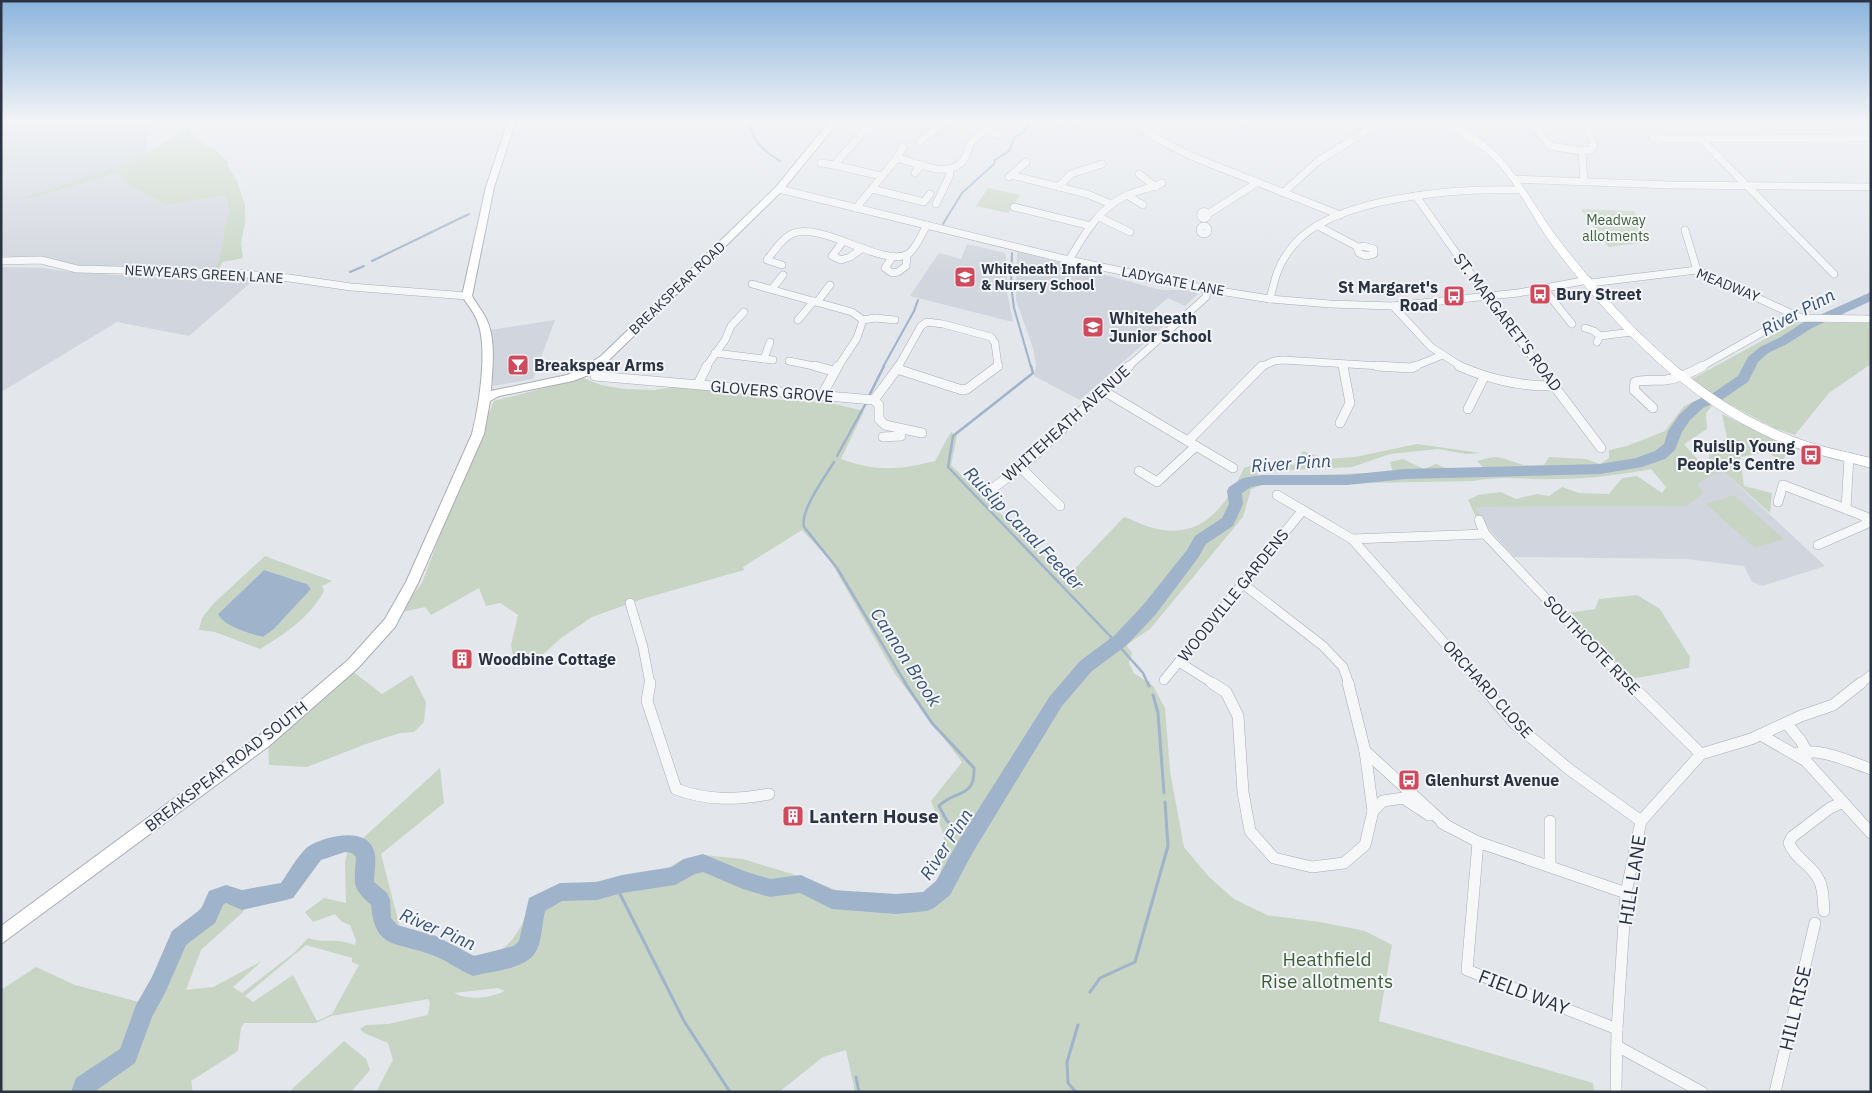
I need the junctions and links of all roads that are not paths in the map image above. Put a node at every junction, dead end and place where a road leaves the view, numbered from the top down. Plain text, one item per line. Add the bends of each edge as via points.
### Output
1 (495, 172) edge
2 (793, 172) edge
3 (863, 172) edge
4 (885, 172) edge
5 (950, 172) edge
6 (1015, 172) edge
7 (1078, 172) edge
8 (1228, 172) edge
9 (1306, 172) edge
10 (1508, 172) edge
11 (1583, 172) edge
12 (1734, 172) edge
13 (1139, 174) dead end
14 (882, 176) junction
15 (1009, 177) joint
16 (1514, 179) junction
17 (1258, 182) junction
18 (1584, 182) junction
19 (1159, 185) joint
20 (1748, 186) junction
21 (1058, 187) junction
22 (1871, 187) edge
23 (1863, 188) junction
24 (779, 189) junction
25 (872, 189) junction
26 (1520, 190) junction
27 (1283, 193) junction
28 (930, 194) dead end
29 (1871, 194) edge
30 (1127, 195) junction
31 (1416, 196) junction
32 (936, 204) dead end
33 (1112, 204) junction
34 (1144, 205) dead end
35 (1014, 207) dead end
36 (856, 208) junction
37 (1340, 215) junction
38 (1206, 216) joint
39 (1099, 217) junction
40 (927, 225) junction
41 (1091, 226) junction
42 (1318, 226) junction
43 (1204, 227) dead end
44 (1685, 230) dead end
45 (1130, 232) dead end
46 (841, 244) dead end
47 (1358, 247) dead end
48 (862, 248) junction
49 (893, 256) junction
50 (907, 256) junction
51 (1069, 260) junction
52 (1, 261) edge
53 (782, 264) dead end
54 (1697, 270) junction
55 (1834, 274) dead end
56 (783, 276) dead end
57 (1589, 281) junction
58 (752, 284) dead end
59 (830, 285) dead end
60 (772, 289) junction
61 (1207, 289) junction
62 (1544, 289) junction
63 (467, 296) junction
64 (1487, 297) junction
65 (1270, 299) junction
66 (816, 302) junction
67 (1393, 306) junction
68 (744, 312) dead end
69 (1804, 319) junction
70 (798, 320) dead end
71 (863, 320) junction
72 (896, 320) dead end
73 (1871, 320) edge
74 (1572, 324) dead end
75 (1585, 328) dead end
76 (1632, 332) junction
77 (770, 342) dead end
78 (715, 353) junction
79 (1440, 356) junction
80 (764, 359) junction
81 (773, 360) dead end
82 (789, 361) dead end
83 (1343, 364) junction
84 (897, 369) junction
85 (834, 371) junction
86 (591, 373) junction
87 (1484, 377) junction
88 (1681, 377) junction
89 (670, 381) joint
90 (698, 384) junction
91 (1555, 386) junction
92 (1102, 390) junction
93 (822, 395) junction
94 (484, 400) junction
95 (874, 400) junction
96 (1653, 408) dead end
97 (1468, 409) dead end
98 (1340, 423) dead end
99 (900, 429) junction
100 (922, 433) dead end
101 (883, 437) dead end
102 (1188, 441) junction
103 (1196, 446) junction
104 (1601, 448) dead end
105 (1849, 457) junction
106 (1871, 463) edge
107 (1021, 468) junction
108 (1233, 468) dead end
109 (1139, 471) dead end
110 (986, 494) dead end
111 (1277, 495) dead end
112 (1778, 502) dead end
113 (1060, 506) dead end
114 (1846, 509) junction
115 (1303, 510) junction
116 (1479, 520) dead end
117 (1485, 534) junction
118 (1352, 539) junction
119 (1818, 545) dead end
120 (1243, 584) junction
121 (630, 603) dead end
122 (1179, 662) junction
123 (1871, 675) edge
124 (1164, 680) dead end
125 (1787, 724) junction
126 (1761, 735) junction
127 (1365, 751) junction
128 (1807, 751) junction
129 (1702, 754) junction
130 (1796, 754) junction
131 (1871, 769) edge
132 (1822, 778) junction
133 (769, 794) dead end
134 (1843, 802) junction
135 (1373, 811) junction
136 (1550, 821) dead end
137 (1641, 821) junction
138 (1447, 826) junction
139 (1871, 833) edge
140 (1478, 842) junction
141 (1550, 866) junction
142 (1626, 893) junction
143 (1824, 911) dead end
144 (1815, 923) dead end
145 (1, 936) edge
146 (1617, 1029) junction
147 (1616, 1046) junction
148 (1616, 1092) edge
149 (1702, 1092) edge
150 (1775, 1092) edge

1 - 63 street
2 - 24 street, BREAKSPEAR ROAD
3 - 14 street
4 - 14 street
5 - 32 street
6 - 15 street
7 - 21 street
8 - 17 street
9 - 27 street
10 - 16 main road
11 - 18 street
12 - 20 street
13 - 19 street
14 - 25 street
15 - 21 street
16 - 18 street
16 - 26 main road
17 - 27 street
17 - 38 street
18 - 20 street
19 - 30 street
20 - 23 street
20 - 55 street
21 - 33 street via 1088,193
22 - 23 street
23 - 29 street
24 - 36 street, LADYGATE LANE
24 - 86 street, BREAKSPEAR ROAD
25 - 28 street via 924,202
25 - 36 street
26 - 31 street
26 - 57 main road via 1555,241
27 - 37 street
30 - 33 street
30 - 34 street
31 - 37 street via 1374,203
31 - 64 street, ST. MARGARET'S ROAD
33 - 39 street
35 - 41 street
36 - 40 street, LADYGATE LANE
37 - 42 street
38 - 43 street
39 - 41 street
39 - 45 street
40 - 50 street
40 - 51 street, LADYGATE LANE
41 - 51 street
42 - 47 street
42 - 65 street via 1305,234 1281,260 1273,278
44 - 54 street
46 - 48 street via 832,256 841,260
48 - 49 street
48 - 53 street via 831,237 795,233 788,236 767,260
49 - 50 street
49 - 50 street via 884,268 896,273 906,266
51 - 61 street, LADYGATE LANE
52 - 63 street, NEWYEARS GREEN LANE via 40,260 77,269 235,273 359,288
54 - 57 street, MEADWAY
54 - 69 street, MEADWAY
56 - 60 street
57 - 62 street, LADYGATE LANE
57 - 76 main road
58 - 60 street
59 - 66 street
60 - 66 street
61 - 65 street, LADYGATE LANE
61 - 92 street, WHITEHEATH AVENUE via 1206,297
62 - 64 street, LADYGATE LANE
62 - 74 street
63 - 94 street, BREAKSPEAR ROAD SOUTH via 486,331
64 - 67 street, LADYGATE LANE
64 - 91 street, ST. MARGARET'S ROAD
65 - 67 street, LADYGATE LANE
66 - 70 street
66 - 71 street via 852,312
67 - 79 street via 1414,332
68 - 78 street via 731,326
69 - 73 street
69 - 88 street via 1784,320
71 - 72 street
71 - 85 street via 860,332
75 - 76 street via 1594,331 1599,339
76 - 88 main road
77 - 80 street
78 - 80 street
78 - 90 street
79 - 83 street via 1411,368
79 - 87 street
80 - 81 street
82 - 85 street
83 - 98 street via 1350,403
83 - 102 street via 1283,360 1266,364
84 - 84 street via 921,326 927,322 991,337 995,343 998,366 967,389 958,390
84 - 95 street
85 - 93 street
86 - 89 street, GLOVERS GROVE via 605,381 629,384
86 - 94 street, BREAKSPEAR ROAD via 496,393
87 - 91 street
87 - 97 street
88 - 96 street via 1663,381 1642,380 1634,384 1637,394
88 - 105 main road via 1706,396 1782,438
89 - 90 street, GLOVERS GROVE
90 - 93 street, GLOVERS GROVE
91 - 104 street, ST. MARGARET'S ROAD
92 - 102 street
92 - 107 street, WHITEHEATH AVENUE
93 - 95 street, GLOVERS GROVE
94 - 145 street, BREAKSPEAR ROAD SOUTH via 478,434 412,583 390,623 378,637 353,664 264,741
95 - 99 street via 879,405 879,419 885,425
99 - 100 street
99 - 101 street via 901,436
102 - 103 street
103 - 108 street
103 - 109 street via 1157,482
105 - 106 main road
105 - 114 street
107 - 110 street, WHITEHEATH AVENUE
107 - 113 street
111 - 115 street
112 - 114 street via 1783,485
114 - 119 street via 1866,517 1866,524
115 - 118 street, ORCHARD CLOSE
115 - 120 street, WOODVILLE GARDENS
116 - 117 street
117 - 118 street
117 - 129 street, SOUTHCOTE RISE via 1594,649
118 - 137 street, ORCHARD CLOSE via 1515,724 1570,770
120 - 122 street, WOODVILLE GARDENS
120 - 127 street via 1324,646 1343,666
121 - 133 street via 650,681 647,701 676,789 713,799
122 - 124 street, WOODVILLE GARDENS
122 - 135 street via 1226,692 1238,716 1243,792 1250,831 1274,858 1312,867 1344,862 1365,845
123 - 125 street, HILL LANE via 1833,705
125 - 126 street, HILL LANE
125 - 128 street
126 - 129 street, HILL LANE
126 - 130 street
127 - 135 street
127 - 138 street
128 - 130 street
128 - 131 street
128 - 132 street
129 - 137 street, HILL LANE
130 - 132 street
132 - 134 street
134 - 139 street
134 - 143 street via 1792,836 1789,843 1792,852 1820,881
135 - 138 street via 1383,802 1403,798
136 - 141 street
137 - 142 street, HILL LANE
138 - 140 street
140 - 141 street
140 - 146 street, FIELD WAY via 1467,970
141 - 142 street
142 - 146 street, HILL LANE
144 - 150 street, HILL RISE
146 - 147 street, HILL LANE
147 - 148 street, HILL LANE
147 - 149 street

